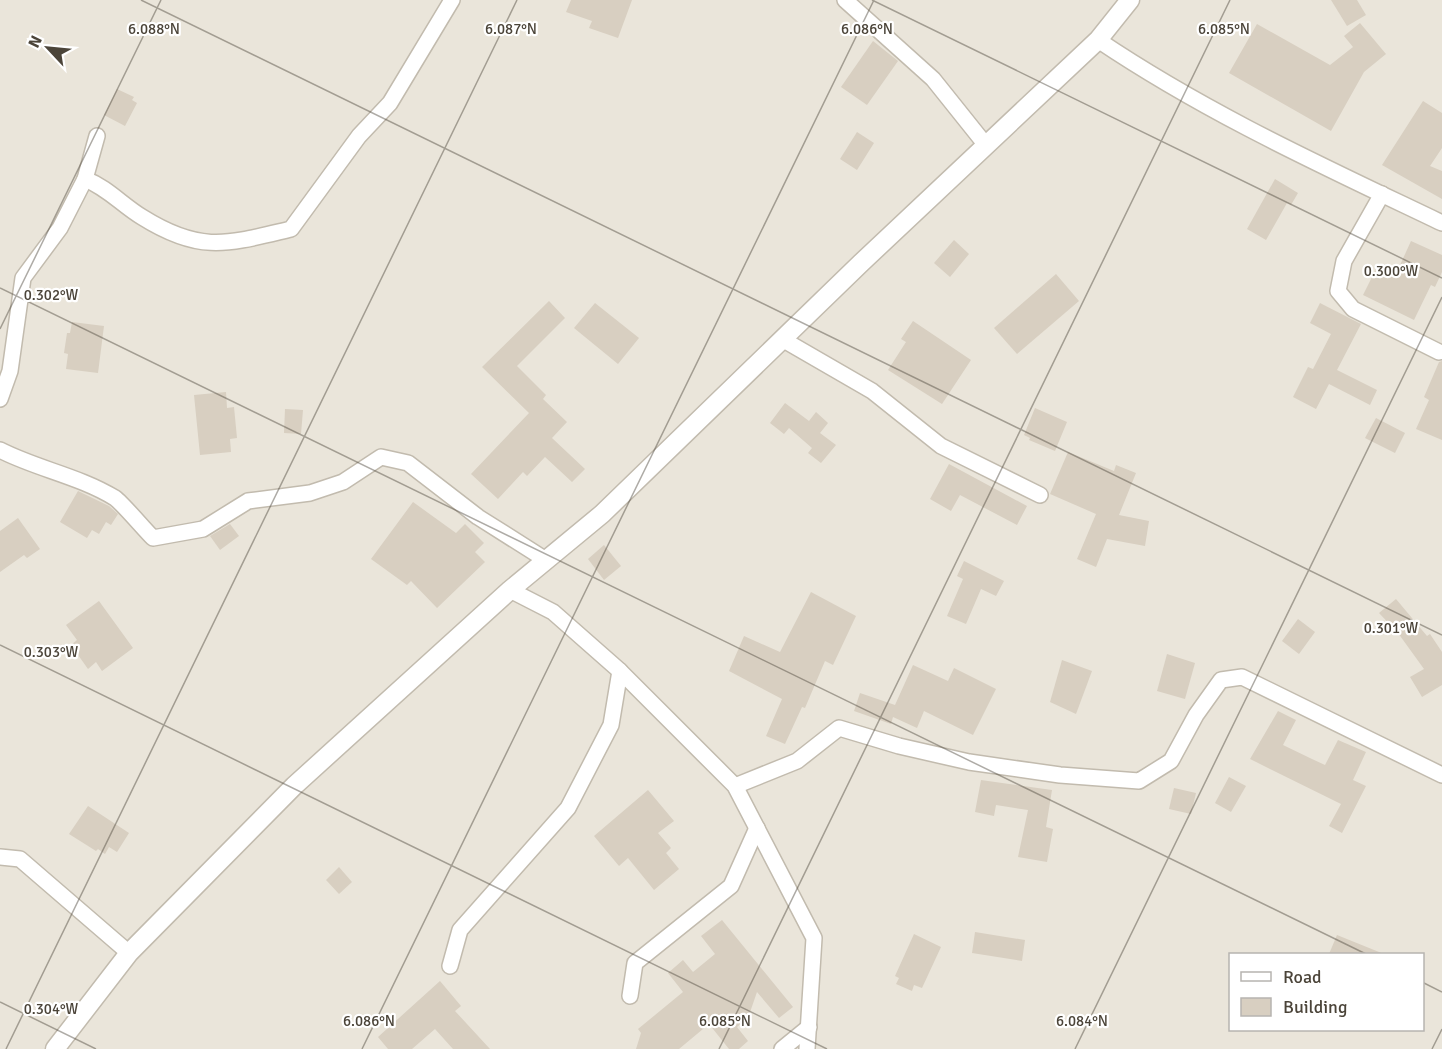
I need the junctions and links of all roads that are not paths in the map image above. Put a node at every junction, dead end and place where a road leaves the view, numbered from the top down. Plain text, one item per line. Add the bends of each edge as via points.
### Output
1 (452, 0) edge
2 (845, 0) edge
3 (1130, 0) edge
4 (1098, 40) junction
5 (97, 136) dead end
6 (986, 144) junction
7 (85, 179) junction
8 (1382, 194) junction
9 (1442, 223) edge
10 (782, 339) junction
11 (1439, 352) dead end
12 (0, 399) edge
13 (0, 450) edge
14 (1040, 495) dead end
15 (546, 560) junction
16 (510, 590) junction
17 (620, 671) junction
18 (1442, 775) edge
19 (735, 786) junction
20 (757, 828) junction
21 (0, 857) edge
22 (129, 953) junction
23 (450, 966) dead end
24 (630, 996) dead end
25 (809, 1027) junction
26 (55, 1049) edge
27 (782, 1049) edge
28 (807, 1049) edge

1 - 7 street via 390,103 359,136 291,229 227,244 181,238
2 - 6 street via 933,79
3 - 4 street
4 - 6 street
4 - 8 street via 1161,82 1234,123
5 - 7 street
6 - 10 street
7 - 12 street via 60,228 23,278 10,371
8 - 9 street
8 - 11 street via 1344,261 1338,291 1353,309
10 - 14 street via 872,391 941,446
10 - 15 street via 602,514
13 - 15 street via 61,472 118,500 153,538 203,529 248,501 310,493 343,482 381,457 408,463 478,517
15 - 16 street
16 - 17 street via 554,612
16 - 22 street via 294,786
17 - 19 street
17 - 23 street via 611,725 568,808 460,930
18 - 19 street via 1242,677 1221,680 1171,761 1139,782 969,762 839,728 797,761
19 - 20 street
20 - 24 street via 731,886 635,963
20 - 25 street via 814,938
21 - 22 street via 20,859
22 - 26 street
25 - 27 street
25 - 28 street

